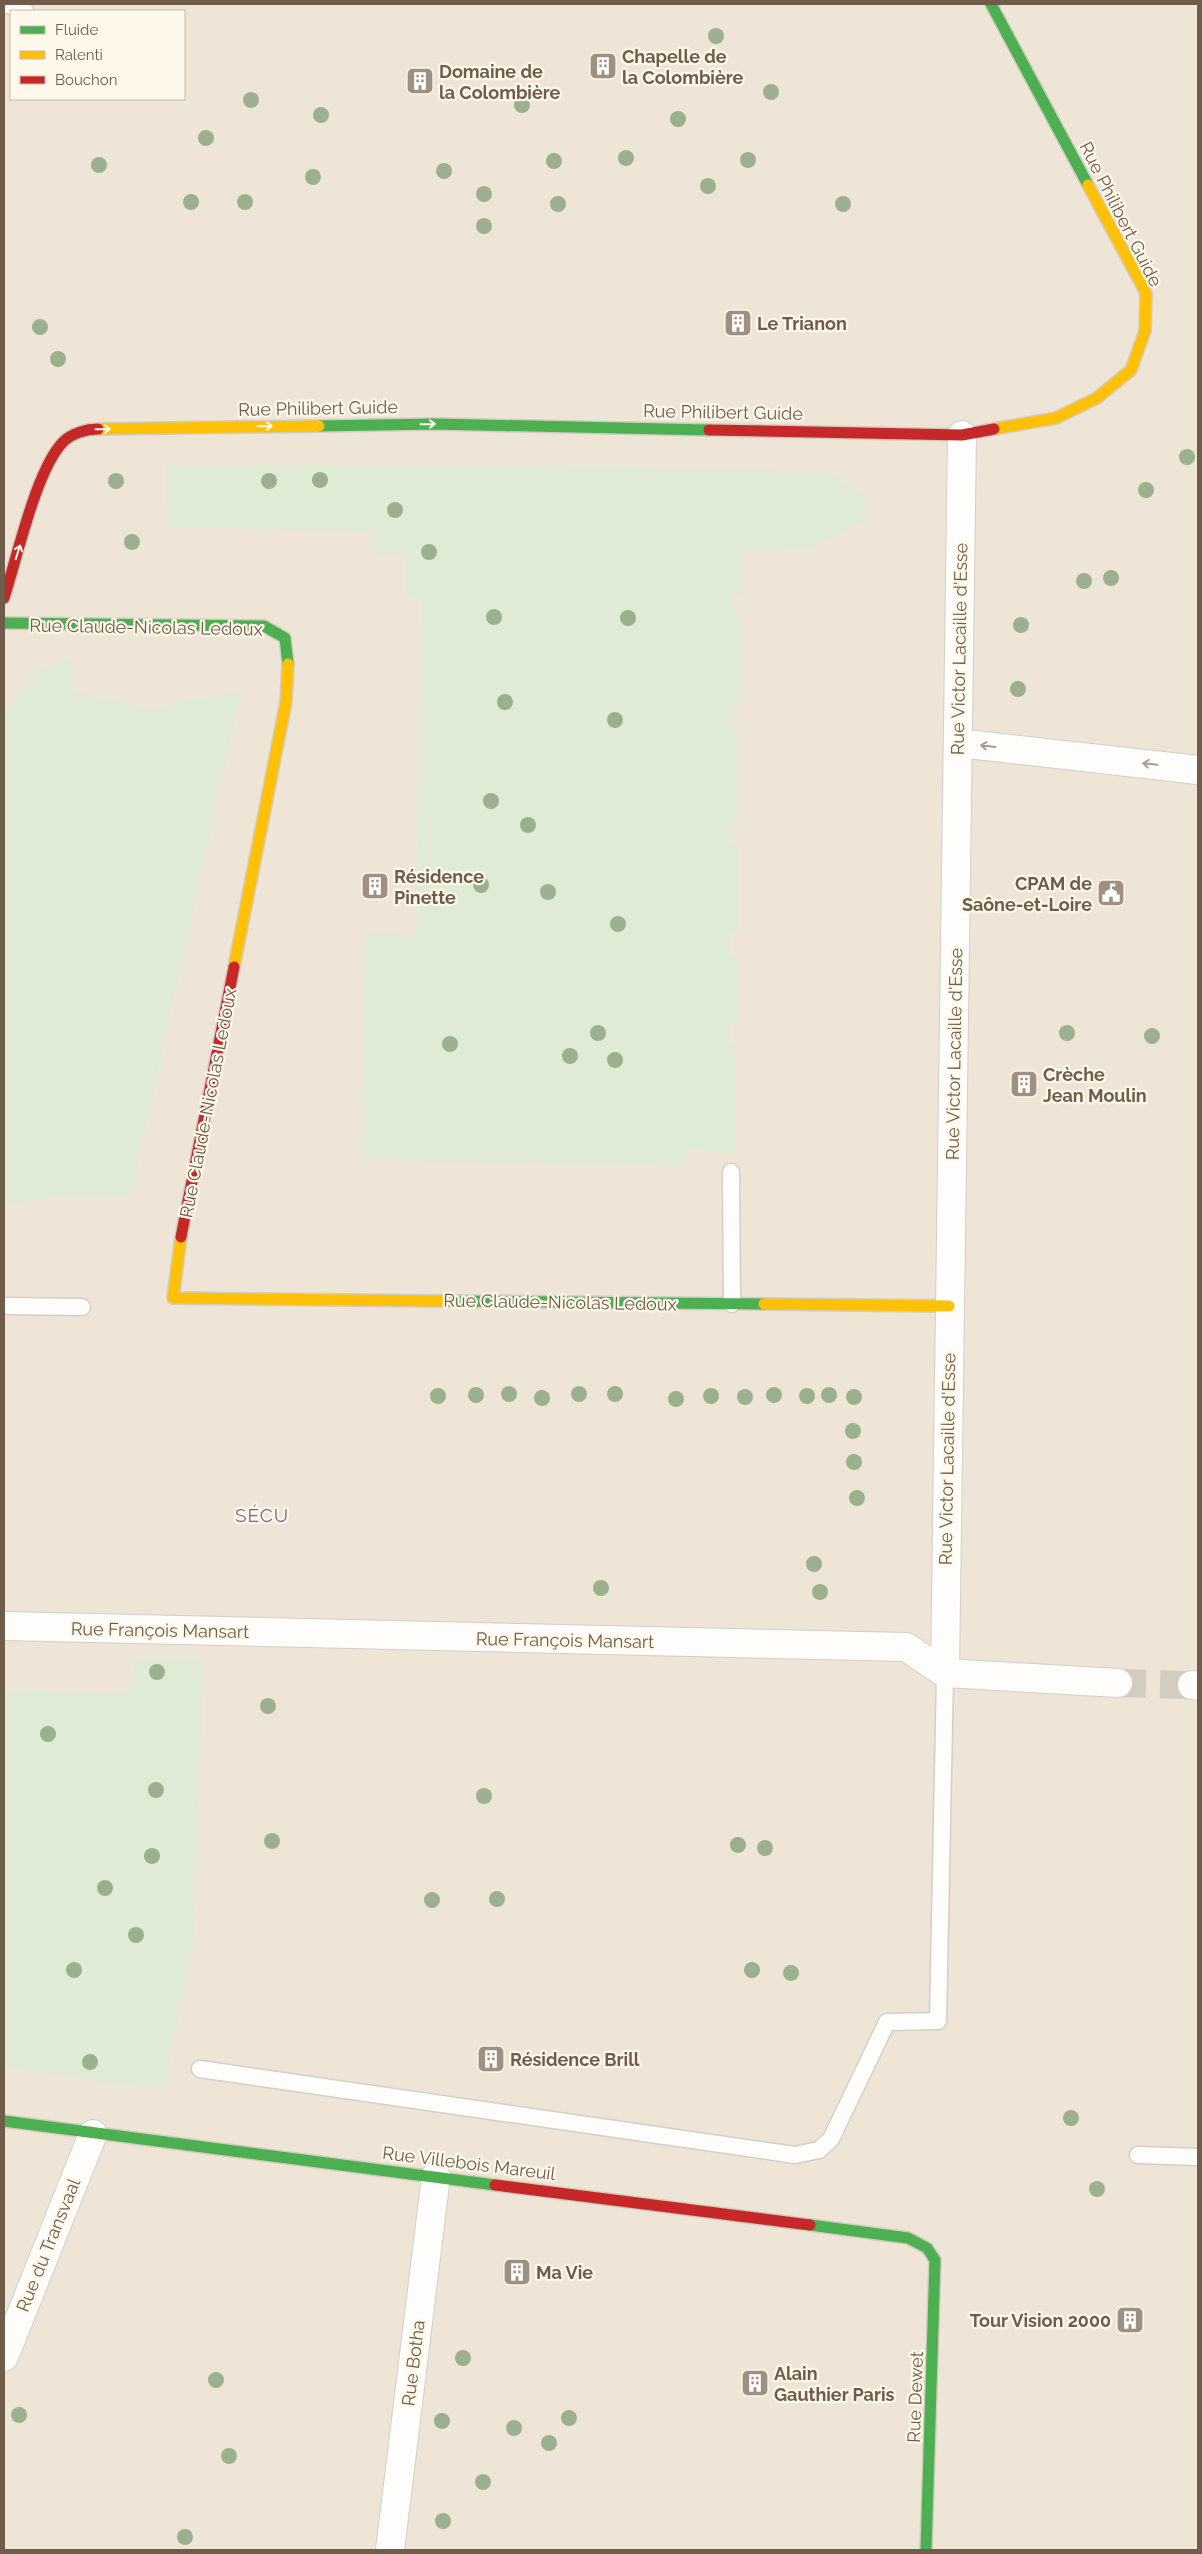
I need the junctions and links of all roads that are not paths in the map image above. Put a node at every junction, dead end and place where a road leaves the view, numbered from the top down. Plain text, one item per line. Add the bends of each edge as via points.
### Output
1 (5, 4) edge
2 (991, 4) edge
3 (22, 10) edge
4 (962, 434) junction
5 (4, 598) edge
6 (4, 624) edge
7 (958, 743) junction
8 (1198, 770) edge
9 (730, 1172) dead end
10 (732, 1304) junction
11 (4, 1306) edge
12 (82, 1306) dead end
13 (949, 1306) junction
14 (4, 1626) edge
15 (945, 1673) junction
16 (1118, 1683) tunnel mouth
17 (200, 2069) dead end
18 (4, 2121) edge
19 (93, 2134) junction
20 (1138, 2155) dead end
21 (1198, 2157) edge
22 (436, 2176) junction
23 (927, 2248) joint
24 (4, 2358) edge
25 (390, 2550) edge
26 (926, 2550) edge

1 - 3 lane
2 - 4 street, Rue Philibert Guide via 1146,293 1145,331 1131,370 1097,398 1056,418
5 -> 4 street, Rue Philibert Guide via 44,471 64,441 86,429 435,424
4 - 7 street, Rue Victor Lacaille d'Esse
6 - 10 street, Rue Claude-Nicolas Ledoux via 264,626 285,638 288,664 286,702 176,1264 173,1298
8 -> 7 street
7 - 13 street, Rue Victor Lacaille d'Esse
9 - 10 lane
10 - 13 street, Rue Claude-Nicolas Ledoux
11 - 12 lane
13 - 15 street, Rue Victor Lacaille d'Esse
14 - 15 street, Rue François Mansart via 906,1647
15 - 16 street
15 - 17 lane via 938,2021 887,2022 831,2139 819,2150 795,2155
18 - 19 street, Rue Villebois Mareuil
19 - 22 street, Rue Villebois Mareuil
19 - 24 street, Rue du Transvaal
20 - 21 lane
22 - 23 street, Rue Villebois Mareuil via 883,2234 908,2238
22 - 25 street, Rue Botha
23 - 26 street, Rue Dewet via 935,2260 936,2276

